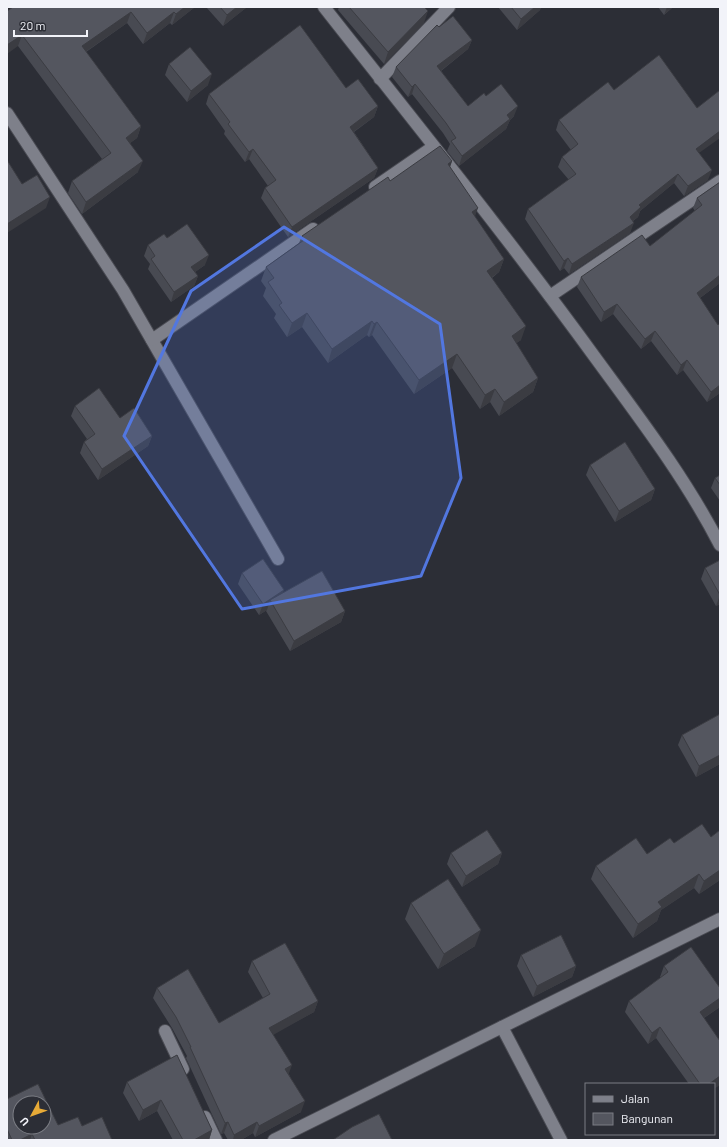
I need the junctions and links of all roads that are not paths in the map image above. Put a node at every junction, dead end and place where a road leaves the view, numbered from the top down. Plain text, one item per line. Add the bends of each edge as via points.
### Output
1 (324, 7) edge
2 (449, 7) edge
3 (380, 79) junction
4 (7, 113) edge
5 (433, 147) junction
6 (720, 181) edge
7 (368, 192) edge
8 (322, 223) edge
9 (550, 296) junction
10 (152, 340) junction
11 (720, 545) edge
12 (278, 559) dead end
13 (720, 919) edge
14 (502, 1027) junction
15 (165, 1031) dead end
16 (187, 1078) edge
17 (200, 1106) edge
18 (216, 1140) edge
19 (274, 1140) edge
20 (561, 1140) edge

1 - 3 street
2 - 3 street
3 - 5 street
4 - 10 street via 123,290
5 - 7 street
5 - 9 street
6 - 9 street
8 - 10 street
9 - 11 street via 651,435 702,510
10 - 12 street
13 - 14 street
14 - 19 street
14 - 20 street
15 - 16 street
17 - 18 street

